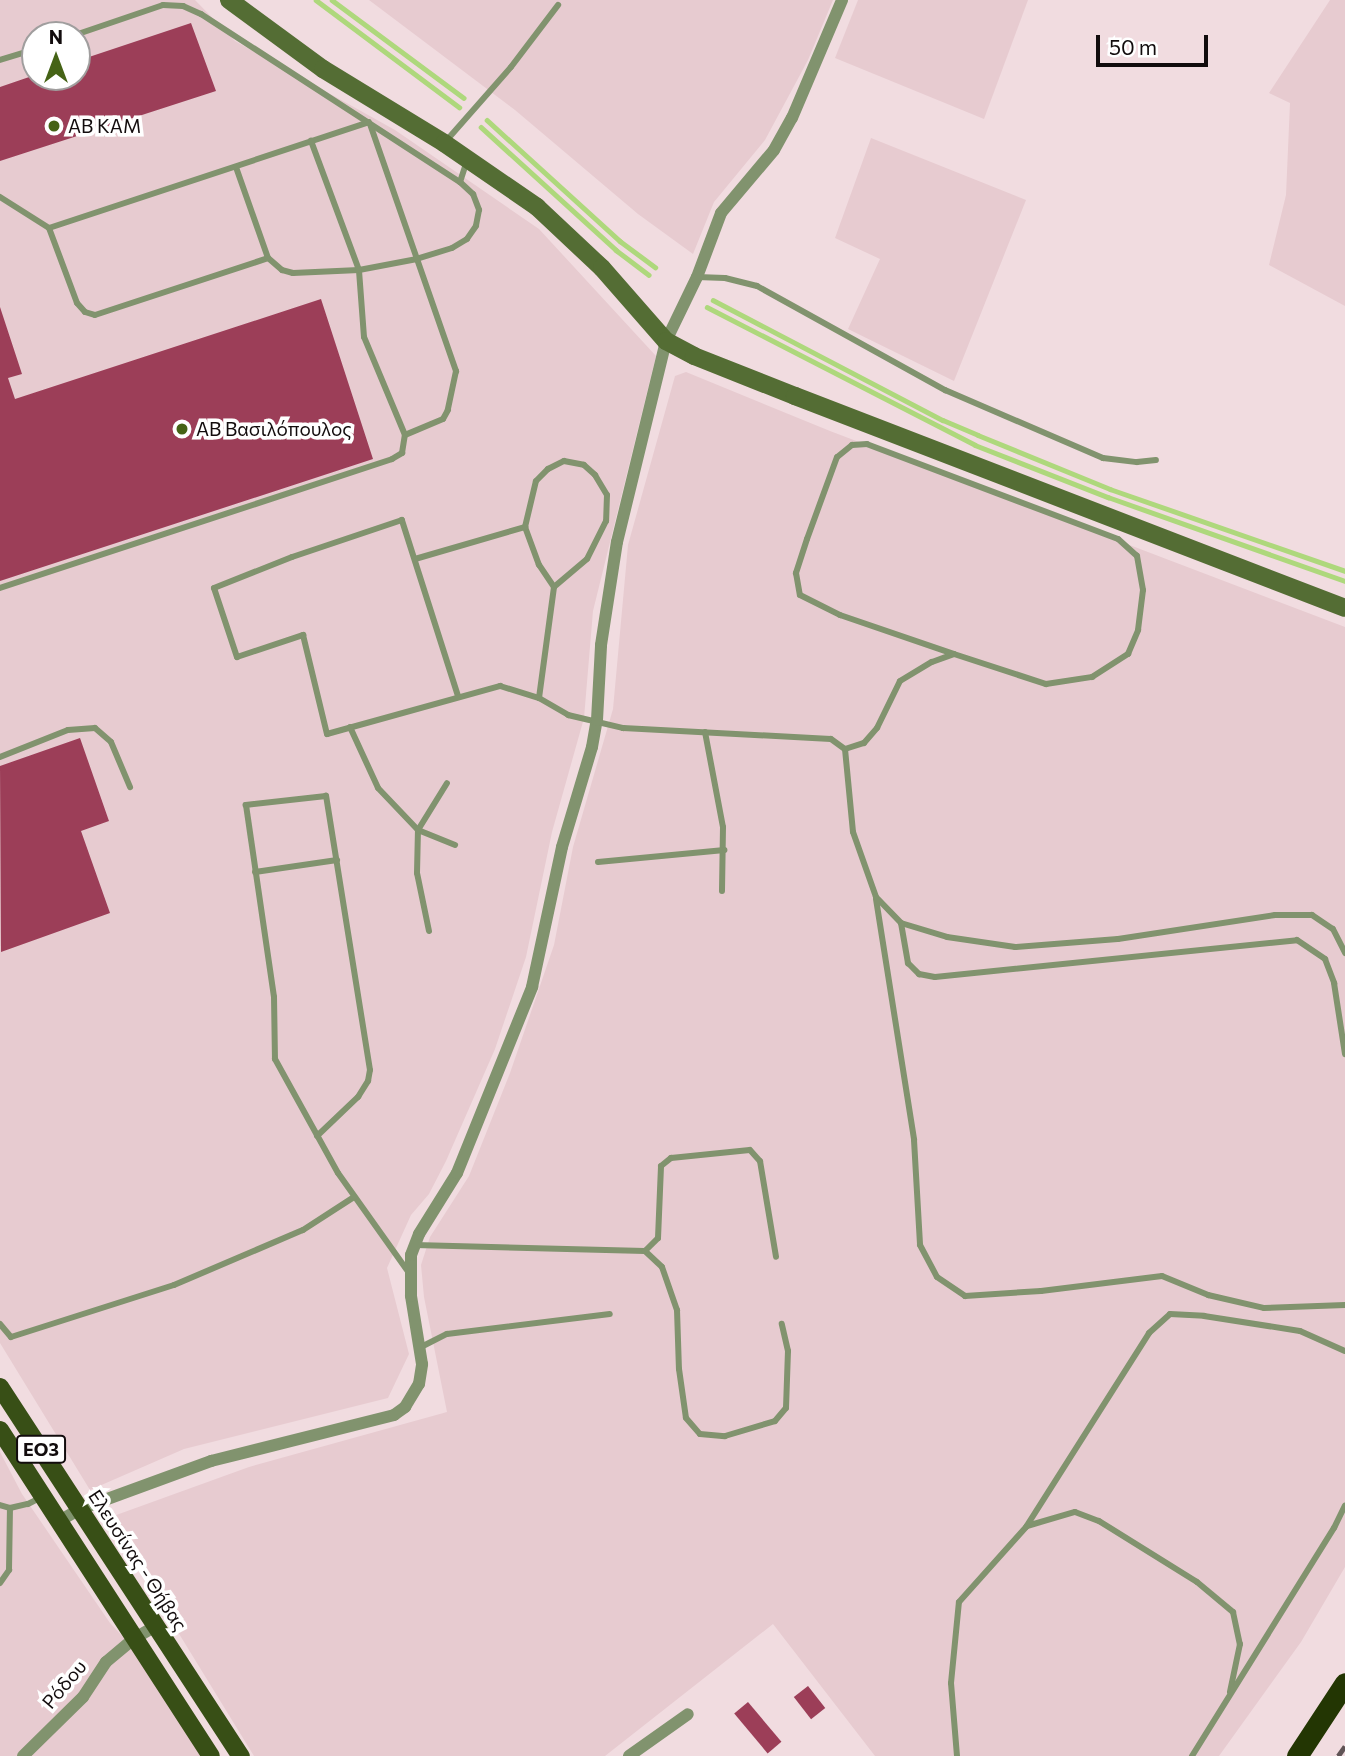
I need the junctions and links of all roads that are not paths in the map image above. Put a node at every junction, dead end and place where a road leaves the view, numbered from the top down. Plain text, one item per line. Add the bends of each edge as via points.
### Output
1 (229, 0) edge
2 (842, 0) edge
3 (558, 5) dead end
4 (91, 30) edge
5 (21, 53) edge
6 (0, 60) edge
7 (369, 122) junction
8 (311, 141) junction
9 (444, 143) junction
10 (467, 161) junction
11 (236, 166) junction
12 (460, 181) junction
13 (0, 197) edge
14 (49, 228) junction
15 (268, 258) junction
16 (417, 259) junction
17 (359, 270) junction
18 (697, 277) junction
19 (666, 341) junction
20 (405, 435) junction
21 (1156, 460) dead end
22 (525, 527) junction
23 (415, 559) junction
24 (554, 587) junction
25 (0, 588) edge
26 (1345, 608) edge
27 (954, 654) junction
28 (458, 696) junction
29 (539, 698) junction
30 (597, 720) junction
31 (350, 727) junction
32 (705, 732) junction
33 (845, 749) junction
34 (0, 757) edge
35 (447, 783) dead end
36 (130, 787) dead end
37 (418, 830) junction
38 (455, 845) dead end
39 (724, 850) junction
40 (337, 860) junction
41 (598, 862) dead end
42 (255, 873) junction
43 (722, 891) dead end
44 (876, 897) junction
45 (901, 923) junction
46 (429, 931) dead end
47 (1345, 953) edge
48 (1345, 1054) edge
49 (317, 1136) junction
50 (354, 1197) junction
51 (415, 1245) junction
52 (645, 1251) junction
53 (776, 1257) dead end
54 (409, 1273) junction
55 (1345, 1305) edge
56 (610, 1314) dead end
57 (0, 1324) edge
58 (782, 1324) dead end
59 (419, 1348) junction
60 (1345, 1351) edge
61 (0, 1387) edge
62 (0, 1430) edge
63 (42, 1497) junction
64 (0, 1505) edge
65 (1345, 1505) edge
66 (10, 1508) junction
67 (80, 1509) junction
68 (58, 1522) junction
69 (1026, 1527) junction
70 (0, 1583) edge
71 (156, 1626) junction
72 (135, 1638) junction
73 (1345, 1684) edge
74 (1230, 1692) junction
75 (688, 1714) dead end
76 (23, 1756) edge
77 (211, 1756) edge
78 (241, 1756) edge
79 (629, 1756) edge
80 (957, 1756) edge
81 (1192, 1756) edge
82 (1297, 1756) edge

1 - 9 street via 323,69
2 - 18 street via 792,118 774,150 721,213
3 - 9 lane
4 - 7 lane via 163,5 183,6
5 - 6 lane
7 - 8 lane
7 - 12 lane
7 - 16 lane
8 - 11 lane
8 - 17 lane
9 - 10 street
10 - 12 lane
10 - 19 street via 564,230
11 - 14 lane
11 - 15 lane
12 - 16 lane via 479,210 477,226 453,248
13 - 14 lane
14 - 15 lane via 77,303 95,315
15 - 17 lane via 293,273
16 - 17 lane
16 - 20 lane via 456,371 443,419
17 - 20 lane via 364,337
18 - 19 street
18 - 21 lane via 757,286 946,390 1103,458
19 - 26 street via 795,396
19 - 30 street via 617,542 601,645
20 - 25 lane via 402,453 392,459
22 - 23 lane
22 - 24 lane via 539,565
22 - 24 lane via 536,481 564,461 584,465 607,495 606,520 597,543 573,574
23 - 28 lane
23 - 31 lane via 402,520 292,556 214,588 237,657 303,635 327,734
24 - 29 lane
27 - 27 lane via 1046,684 1092,677 1128,653 1138,630 1143,590 1137,556 1118,539 867,444 852,445 837,457 807,539 796,573 800,595 840,615
27 - 33 lane via 900,681 877,729 864,743
28 - 29 lane via 500,686
28 - 31 lane
29 - 30 lane via 568,715
30 - 32 lane via 623,728
30 - 51 street via 562,847 531,987 457,1173
31 - 37 lane via 378,788
32 - 33 lane via 831,739
32 - 39 lane via 719,796
33 - 44 lane via 853,832
34 - 36 lane via 68,730 95,729 111,742
35 - 37 lane
37 - 38 lane
37 - 46 lane via 417,873
39 - 41 lane
39 - 43 lane
40 - 42 lane
40 - 42 lane via 326,796 246,805
40 - 49 lane via 369,1070 358,1097
42 - 49 lane via 274,997 275,1059
44 - 45 lane
44 - 55 lane via 914,1140 920,1245 937,1277 965,1296 1162,1276 1208,1295 1264,1308
45 - 47 lane via 947,937 1015,947 1118,939 1275,915 1312,915 1333,929
45 - 48 lane via 908,963 919,974 935,977 1297,940 1325,959 1334,983
49 - 50 lane
50 - 54 lane
50 - 57 lane via 303,1230 174,1285 11,1337
51 - 52 lane
51 - 54 street
52 - 53 lane via 658,1238 661,1166 671,1158 750,1150 760,1161
52 - 58 lane via 662,1267 677,1310 686,1418 701,1434 725,1436 762,1425 775,1421 786,1408 788,1351
54 - 59 street
56 - 59 lane via 447,1334
59 - 67 street via 419,1384 405,1407 394,1415 211,1461
60 - 69 lane via 1300,1331 1170,1314 1149,1333
61 - 67 main road, Ελευσίνας - Θήβας / ΕΟ3
62 - 63 main road, ΕΟ3
63 - 66 lane
63 - 68 main road, ΕΟ3
64 - 66 lane
65 - 74 lane
66 - 70 lane via 9,1570
67 - 68 street
67 - 71 main road, Ελευσίνας - Θήβας / ΕΟ3
68 - 72 main road, ΕΟ3
69 - 74 lane via 1075,1512 1099,1521 1197,1583 1233,1612 1240,1644
69 - 80 lane via 959,1602 951,1684
71 - 72 street, Ρόδου
71 - 78 main road, Ελευσίνας - Θήβας / ΕΟ3
72 - 76 street, Ρόδου via 106,1662 74,1707
72 - 77 main road, ΕΟ3
73 - 82 highway
74 - 81 lane
75 - 79 street

